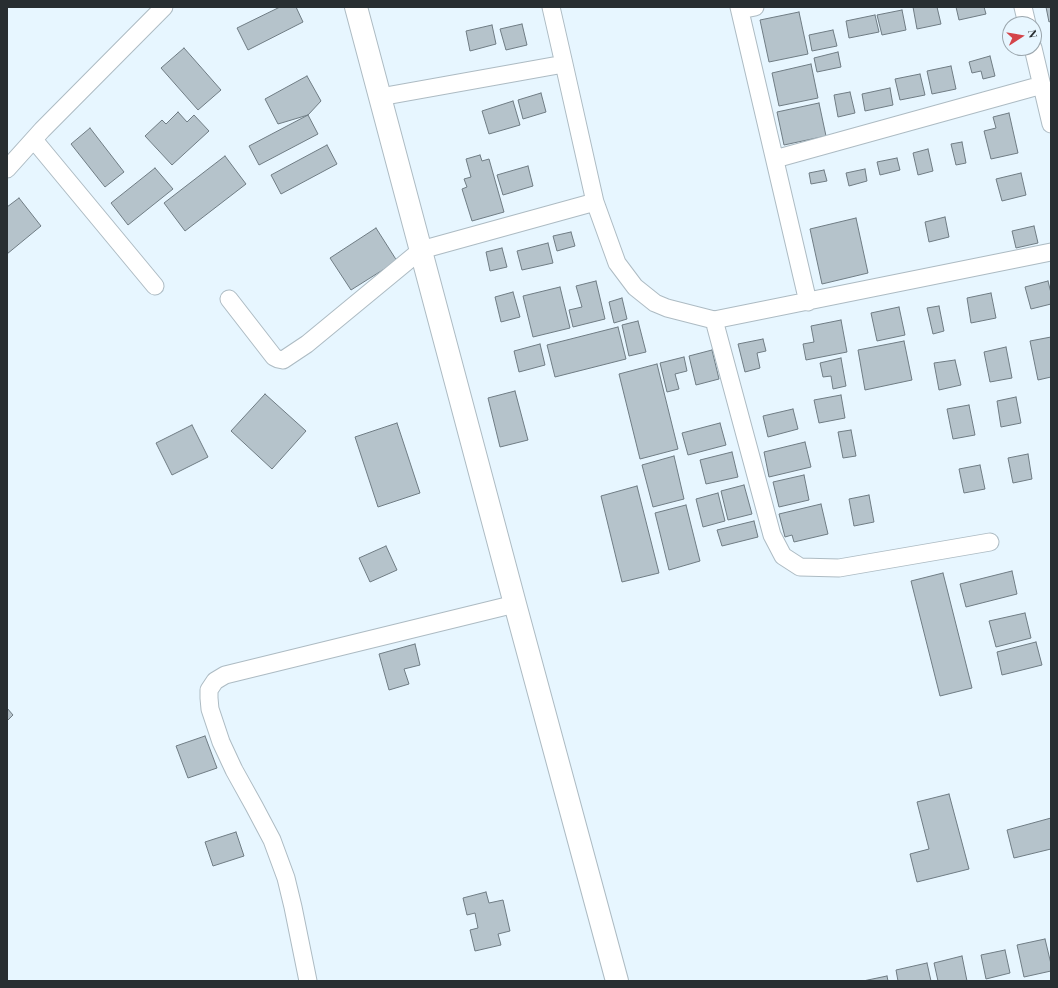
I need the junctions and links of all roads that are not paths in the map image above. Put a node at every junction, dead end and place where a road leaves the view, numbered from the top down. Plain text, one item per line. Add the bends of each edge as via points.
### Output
1 (164, 7) edge
2 (356, 7) edge
3 (551, 7) edge
4 (745, 8) edge
5 (1035, 56) edge
6 (564, 64) junction
7 (1042, 85) junction
8 (380, 97) junction
9 (1051, 124) edge
10 (34, 140) junction
11 (775, 159) junction
12 (7, 169) edge
13 (595, 202) junction
14 (421, 250) junction
15 (1051, 252) edge
16 (155, 286) dead end
17 (229, 299) dead end
18 (808, 302) junction
19 (714, 320) junction
20 (990, 542) dead end
21 (515, 604) junction
22 (308, 981) edge
23 (617, 981) edge

1 - 10 street
2 - 8 main road
3 - 6 street
4 - 11 street
5 - 7 street
6 - 8 street
6 - 13 street
7 - 9 street
7 - 11 street
8 - 14 main road
10 - 12 street
10 - 16 street
11 - 18 street
13 - 14 street
13 - 19 street via 617,263 635,287 667,308
14 - 17 street via 307,344 283,360 274,357
14 - 21 main road
15 - 18 street
18 - 19 street
19 - 20 street via 772,535 784,556 800,567 839,568
21 - 22 street via 225,675 215,681 209,690 210,709 221,742 272,840 286,878
21 - 23 main road

